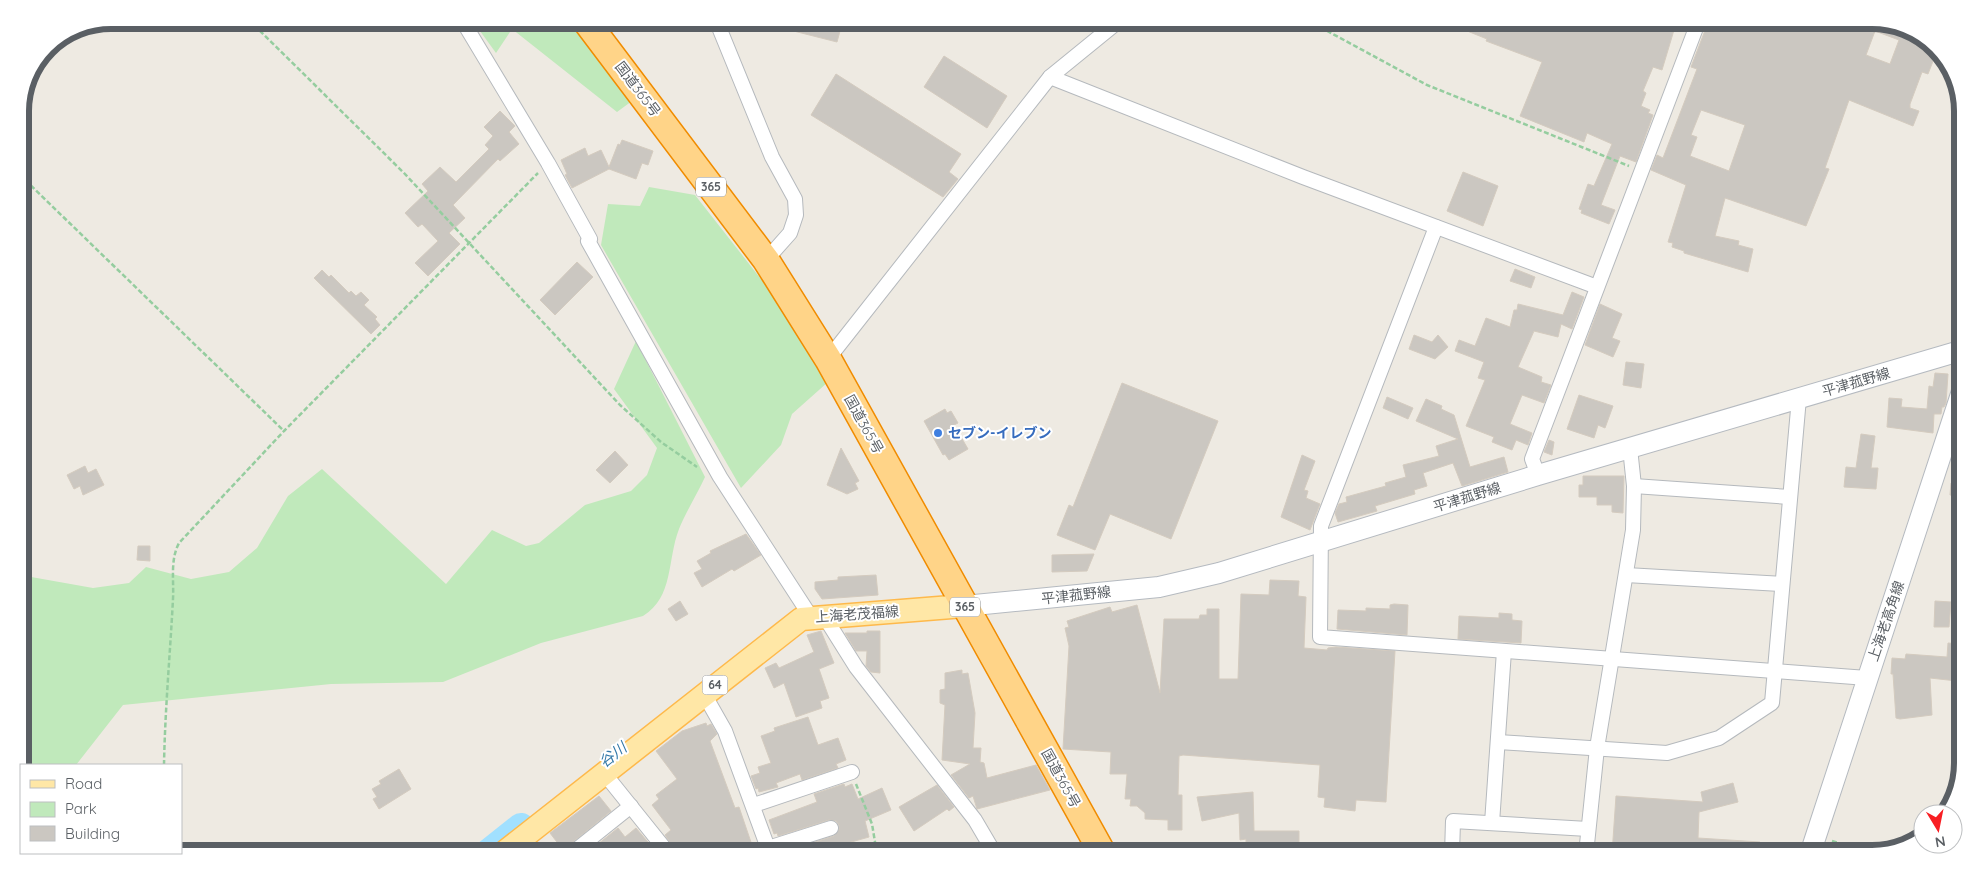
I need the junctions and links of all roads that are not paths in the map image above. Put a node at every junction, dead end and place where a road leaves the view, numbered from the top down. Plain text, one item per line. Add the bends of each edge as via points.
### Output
1 (467, 29) edge
2 (592, 29) edge
3 (720, 29) edge
4 (1109, 29) edge
5 (1696, 29) edge
6 (1050, 78) junction
7 (1436, 227) junction
8 (766, 260) junction
9 (1597, 287) junction
10 (1954, 353) edge
11 (828, 359) junction
12 (1799, 398) junction
13 (1954, 438) edge
14 (1630, 448) junction
15 (1538, 475) junction
16 (1634, 486) junction
17 (1790, 497) junction
18 (1322, 543) junction
19 (1626, 575) junction
20 (1782, 584) junction
21 (964, 606) junction
22 (818, 616) junction
23 (1504, 651) junction
24 (1611, 659) junction
25 (1775, 671) junction
26 (1867, 678) junction
27 (704, 694) junction
28 (1498, 742) junction
29 (1597, 748) junction
30 (852, 772) road end
31 (604, 773) junction
32 (754, 805) junction
33 (631, 806) junction
34 (1492, 823) junction
35 (831, 828) dead end
36 (1588, 829) junction
37 (513, 845) edge
38 (583, 845) edge
39 (662, 845) edge
40 (764, 845) edge
41 (783, 845) edge
42 (990, 845) edge
43 (1098, 845) edge
44 (1452, 845) edge
45 (1587, 845) edge
46 (1813, 845) edge

1 - 22 street via 548,163 720,477
2 - 8 highway, 国道365号 / 365
3 - 8 street via 772,157 796,199 796,215 790,233
4 - 6 street
5 - 9 street
6 - 7 street
6 - 11 street
7 - 9 street
7 - 18 street via 1321,526
8 - 11 highway, 国道365号 / 365
9 - 15 street via 1532,459
10 - 12 main road, 平津菰野線
11 - 21 highway, 国道365号 / 365
12 - 14 main road, 平津菰野線
12 - 17 street
13 - 26 main road, 上海老高角線
14 - 15 main road, 平津菰野線
14 - 16 street
15 - 18 main road, 平津菰野線
16 - 17 street
16 - 19 street via 1633,530
17 - 20 street
18 - 21 main road, 平津菰野線 via 1159,587
18 - 23 street via 1320,638
19 - 20 street
19 - 24 street
20 - 25 street
21 - 22 main road, 上海老茂福線 / 64
21 - 43 highway, 国道365号 / 365
22 - 27 main road, 上海老茂福線 / 64 via 801,619
22 - 42 street via 975,820
23 - 24 street
23 - 28 street
24 - 25 street
24 - 29 street
25 - 26 street
25 - 29 street via 1772,703 1719,738 1667,753
26 - 46 main road, 上海老高角線
27 - 31 main road, 上海老茂福線 / 64
27 - 32 street via 725,730
28 - 29 street
28 - 34 street
29 - 36 street
30 - 32 street
31 - 33 street
31 - 37 main road, 上海老茂福線 / 64
32 - 40 street
33 - 38 street
33 - 39 street
34 - 36 street
34 - 44 street via 1453,821
35 - 41 street
36 - 45 street

